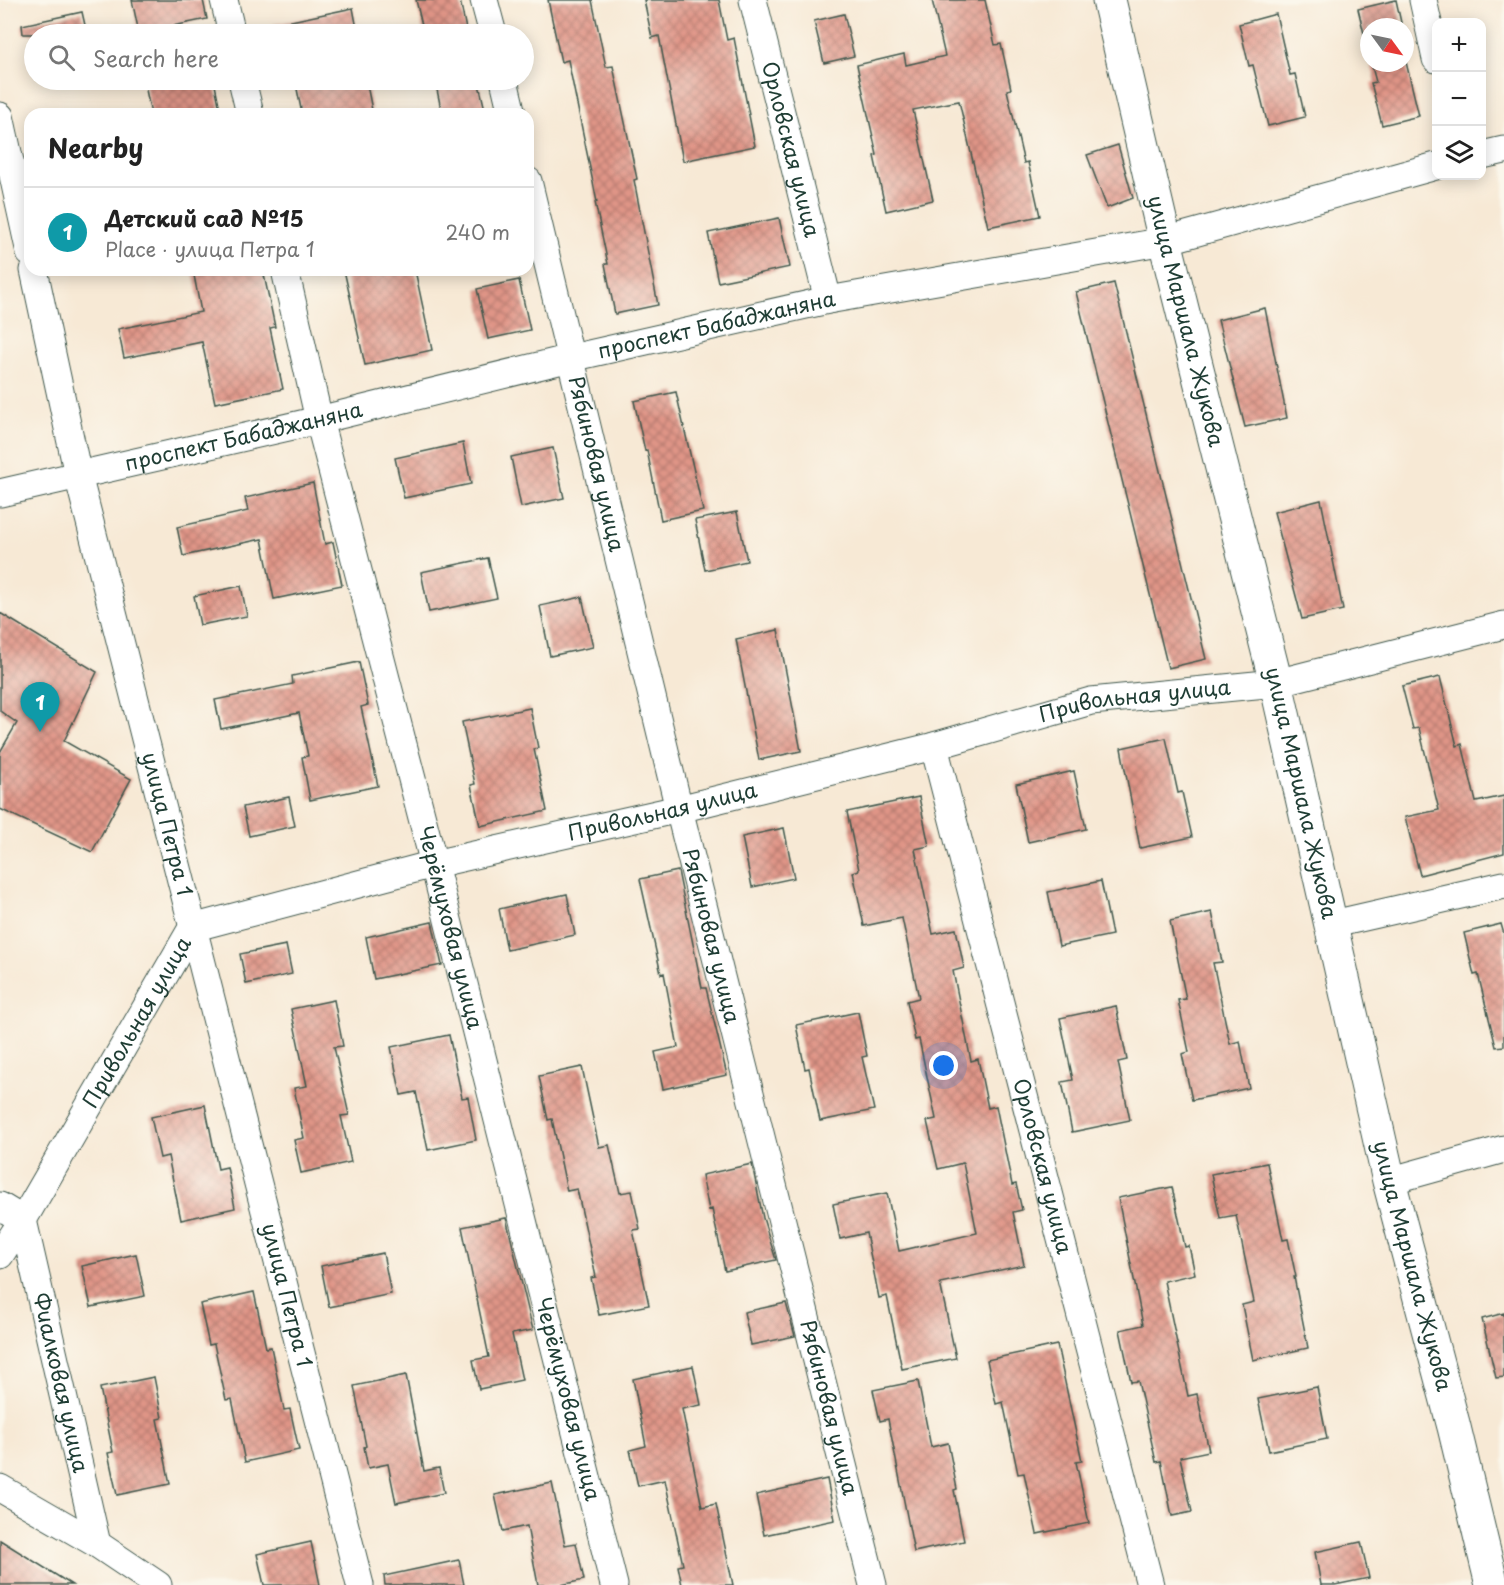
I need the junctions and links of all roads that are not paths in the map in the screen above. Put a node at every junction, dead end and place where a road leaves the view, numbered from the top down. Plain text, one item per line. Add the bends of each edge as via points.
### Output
1 (224, 0) edge
2 (484, 0) edge
3 (753, 0) edge
4 (1109, 0) edge
5 (1423, 0) edge
6 (230, 24) edge
7 (490, 24) edge
8 (1432, 38) edge
9 (244, 90) edge
10 (506, 90) edge
11 (249, 108) edge
12 (511, 108) edge
13 (0, 116) edge
14 (1504, 150) edge
15 (1486, 154) edge
16 (1432, 167) edge
17 (534, 206) edge
18 (24, 226) edge
19 (1165, 241) junction
20 (35, 276) edge
21 (286, 276) edge
22 (828, 300) junction
23 (571, 358) junction
24 (319, 420) junction
25 (78, 475) junction
26 (0, 494) edge
27 (1504, 626) edge
28 (1276, 683) junction
29 (934, 746) junction
30 (679, 809) junction
31 (434, 864) junction
32 (1504, 885) edge
33 (1329, 925) junction
34 (192, 928) junction
35 (1504, 1149) edge
36 (1389, 1180) junction
37 (11, 1213) edge
38 (0, 1255) edge
39 (0, 1488) edge
40 (97, 1544) junction
41 (158, 1585) edge
42 (360, 1585) edge
43 (614, 1585) edge
44 (873, 1585) edge
45 (1150, 1585) edge
46 (1492, 1585) edge

1 - 6 street
2 - 7 street
3 - 22 street, Орловская улица
4 - 19 main road, улица Маршала Жукова
5 - 8 street
9 - 11 street
10 - 12 street
13 - 18 street
14 - 15 street
16 - 19 street, проспект Бабаджаняна
17 - 23 street, Рябиновая улица
19 - 22 street, проспект Бабаджаняна
19 - 28 main road, улица Маршала Жукова
20 - 25 street, улица Петра 1
21 - 24 street, Черёмуховая улица
22 - 23 street, проспект Бабаджаняна
23 - 24 street, проспект Бабаджаняна
23 - 30 street, Рябиновая улица
24 - 25 street, проспект Бабаджаняна
24 - 31 street, Черёмуховая улица
25 - 26 street, проспект Бабаджаняна
25 - 34 street, улица Петра 1
27 - 28 street, Привольная улица
28 - 29 street, Привольная улица via 1091,701
28 - 33 main road, улица Маршала Жукова
29 - 30 street, Привольная улица
29 - 45 street, Орловская улица
30 - 31 street, Привольная улица
30 - 44 street, Рябиновая улица
31 - 34 street, Привольная улица
31 - 43 street, Черёмуховая улица
32 - 33 street
33 - 36 main road, улица Маршала Жукова
34 - 37 street, Привольная улица
34 - 42 street, улица Петра 1
35 - 36 street
36 - 46 main road, улица Маршала Жукова
37 - 38 street, Привольная улица
37 - 40 street, Фиалковая улица
39 - 40 street
40 - 41 street

